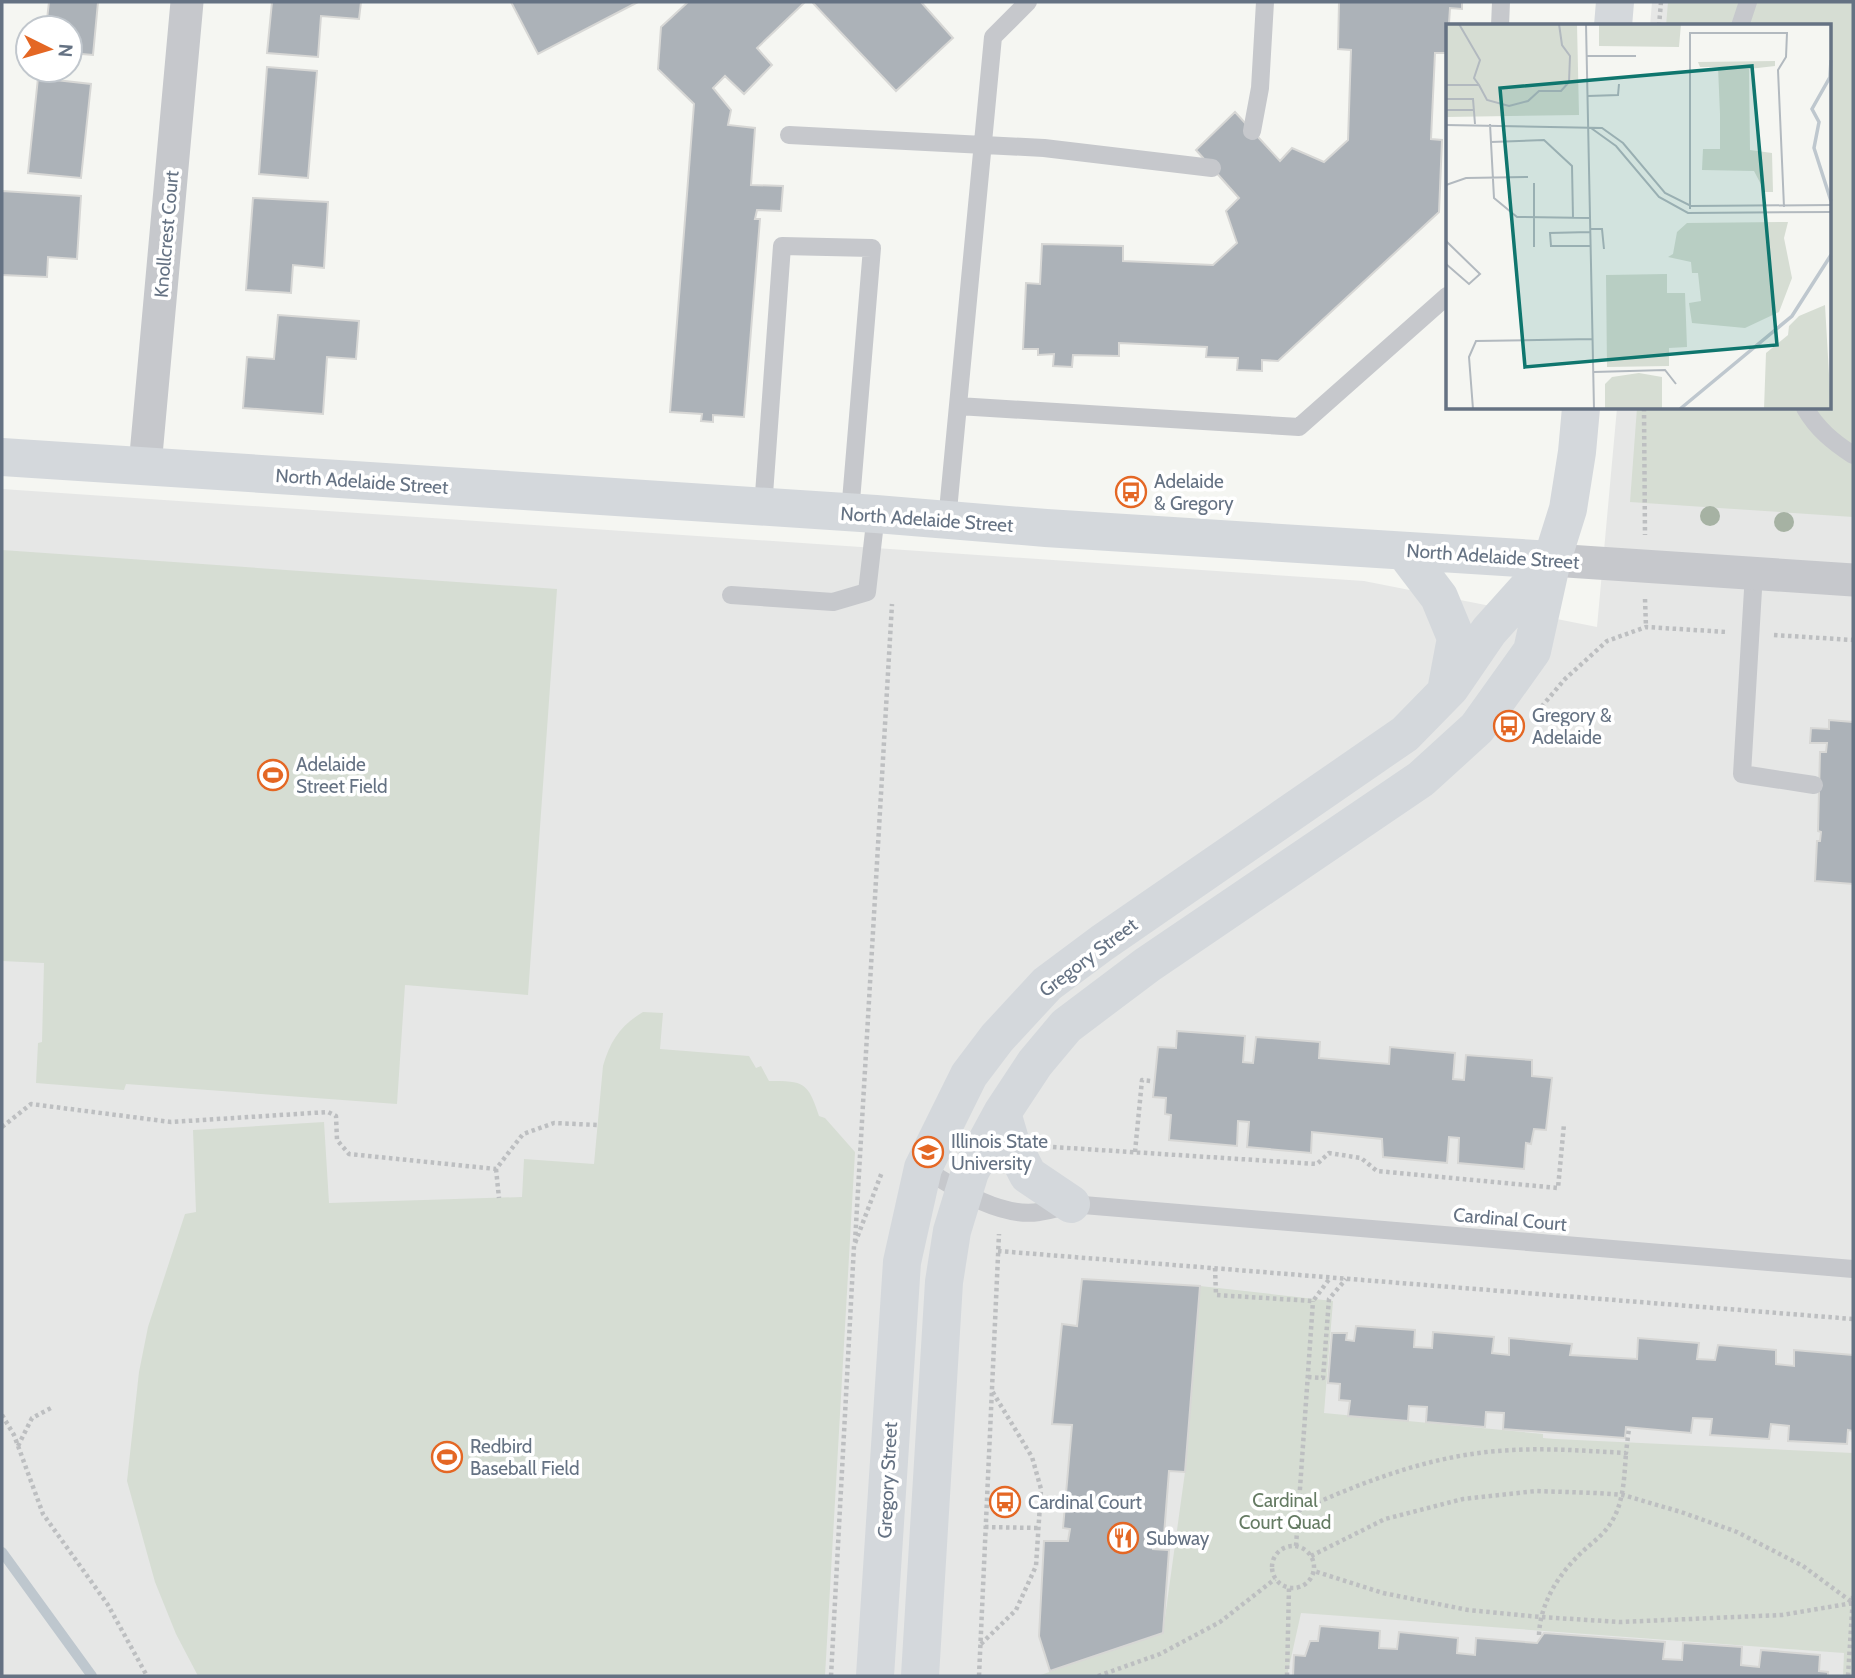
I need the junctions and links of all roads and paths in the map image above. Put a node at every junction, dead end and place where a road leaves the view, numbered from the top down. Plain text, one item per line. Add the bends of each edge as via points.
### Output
1 (187, 2) edge
2 (1028, 2) edge
3 (1265, 2) edge
4 (1502, 2) edge
5 (1615, 2) edge
6 (1661, 2) edge
7 (1748, 2) edge
8 (1500, 24) edge
9 (1613, 24) edge
10 (1659, 24) edge
11 (1741, 24) edge
12 (1252, 131) dead end
13 (789, 135) dead end
14 (982, 146) junction
15 (1212, 168) dead end
16 (1446, 297) edge
17 (958, 406) junction
18 (1581, 410) edge
19 (1644, 410) edge
20 (1806, 410) edge
21 (1853, 455) edge
22 (2, 457) edge
23 (145, 466) junction
24 (762, 508) junction
25 (863, 513) junction
26 (947, 521) junction
27 (1404, 551) junction
28 (1552, 560) junction
29 (1645, 566) junction
30 (1754, 573) junction
31 (1853, 580) edge
32 (730, 595) dead end
33 (892, 600) dead end
34 (1646, 626) junction
35 (1752, 634) junction
36 (1853, 640) edge
37 (1565, 679) dead end
38 (1446, 691) junction
39 (1814, 785) dead end
40 (1151, 1081) dead end
41 (1564, 1124) dead end
42 (598, 1125) dead end
43 (2, 1127) edge
44 (1017, 1135) junction
45 (1135, 1152) junction
46 (923, 1168) junction
47 (496, 1169) junction
48 (963, 1193) junction
49 (499, 1198) dead end
50 (1071, 1204) junction
51 (1003, 1209) junction
52 (855, 1246) dead end
53 (998, 1251) junction
54 (1215, 1268) junction
55 (1853, 1269) edge
56 (1330, 1277) junction
57 (1346, 1279) junction
58 (1313, 1301) junction
59 (1853, 1319) edge
60 (1308, 1377) junction
61 (992, 1390) junction
62 (51, 1408) dead end
63 (2, 1415) edge
64 (1629, 1428) dead end
65 (18, 1446) junction
66 (1626, 1453) junction
67 (1623, 1495) junction
68 (1298, 1511) junction
69 (985, 1527) junction
70 (1039, 1528) junction
71 (1296, 1546) junction
72 (1311, 1556) junction
73 (1314, 1571) junction
74 (1275, 1578) junction
75 (1289, 1588) junction
76 (1853, 1596) edge
77 (1853, 1603) edge
78 (1539, 1617) junction
79 (1539, 1635) dead end
80 (980, 1645) junction
81 (147, 1676) edge
82 (875, 1676) edge
83 (920, 1676) edge
84 (979, 1676) edge
85 (1098, 1676) edge
86 (1287, 1676) edge
87 (1848, 1676) edge

1 - 23 street, Knollcrest Court
2 - 14 lane via 993,37
3 - 12 lane via 1260,88
4 - 8 lane
5 - 9 main road
6 - 10 path
7 - 11 lane
13 - 14 lane
14 - 15 lane via 1044,148
14 - 17 lane
16 - 17 lane via 1299,427
17 - 26 lane
18 - 28 main road, Gregory Street via 1568,509
19 - 29 path
20 - 21 lane via 1832,441
22 - 23 main road, North Adelaide Street
23 - 24 main road, North Adelaide Street
24 - 25 main road, North Adelaide Street
24 - 25 lane via 782,246 872,248
25 - 26 main road, North Adelaide Street
25 - 32 lane via 867,592 833,602
26 - 27 main road, North Adelaide Street
27 - 28 main road, North Adelaide Street
27 - 38 main road via 1439,597 1456,638
28 - 29 street, North Adelaide Street
28 - 38 main road, Gregory Street via 1489,631
28 - 44 main road, Gregory Street via 1532,651 1477,728 1421,779 1147,965 1066,1026 1035,1063
29 - 30 street, North Adelaide Street
29 - 34 path
30 - 31 street, North Adelaide Street
30 - 35 lane
33 - 52 path
34 - 35 path
34 - 37 path via 1607,640
35 - 36 path
35 - 39 lane via 1742,774
38 - 46 main road, Gregory Street via 1396,741 1047,984 969,1075
40 - 45 path via 1142,1080
41 - 45 path via 1558,1188 1377,1171 1361,1158 1329,1153 1317,1164
42 - 47 path via 554,1123 523,1134
43 - 47 path via 31,1104 171,1122 328,1112 336,1116 337,1140 349,1154
44 - 45 path via 1040,1146
44 - 48 main road, Gregory Street via 970,1172
44 - 50 main road via 1028,1175
46 - 48 lane, Cardinal Court
46 - 82 main road, Gregory Street via 902,1262
47 - 49 path
48 - 51 lane, Cardinal Court
48 - 83 main road, Gregory Street via 944,1282
50 - 51 lane, Cardinal Court via 1037,1213
50 - 55 lane, Cardinal Court
51 - 53 path
53 - 54 path
53 - 61 path
54 - 56 path
54 - 58 path via 1216,1296
56 - 57 path
56 - 58 path
57 - 59 path
57 - 60 path via 1329,1299 1323,1378
58 - 60 path
60 - 68 path
61 - 69 path
61 - 70 path via 1032,1457 1041,1489
62 - 65 path via 32,1418
63 - 65 path
64 - 66 path
65 - 81 path via 43,1514 108,1605
66 - 67 path
66 - 68 path via 1512,1450 1429,1462 1358,1484
67 - 72 path via 1536,1491 1463,1499 1385,1519
67 - 77 path via 1737,1532 1803,1566
67 - 78 path via 1609,1527 1577,1556
68 - 71 path
69 - 70 path
69 - 80 path
70 - 80 path via 1036,1566 1016,1610
71 - 72 path
71 - 74 path via 1277,1552 1272,1565
72 - 73 path
73 - 75 path via 1308,1582
73 - 78 path via 1383,1593 1468,1610
74 - 75 path
74 - 85 path via 1220,1622 1160,1654
75 - 86 path
76 - 77 path
77 - 78 path via 1769,1616 1620,1622
77 - 87 path
78 - 79 path
80 - 84 path

